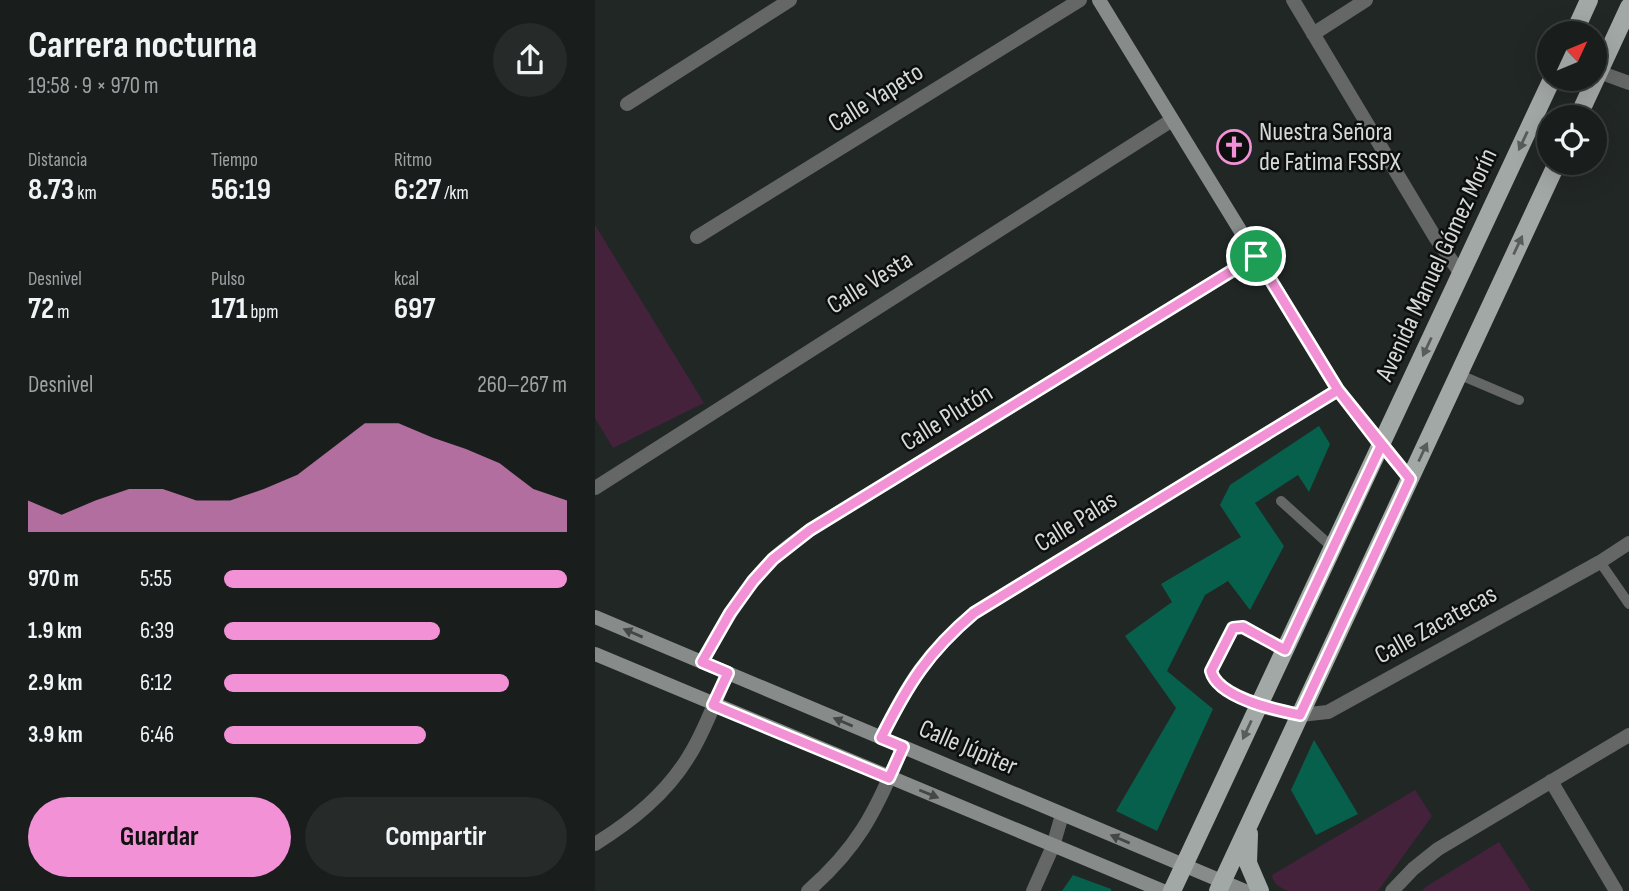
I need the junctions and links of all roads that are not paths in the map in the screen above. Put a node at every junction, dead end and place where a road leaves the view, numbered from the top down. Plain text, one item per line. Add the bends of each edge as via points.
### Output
1 (790, 0) edge
2 (1080, 0) edge
3 (1099, 0) edge
4 (1293, 0) edge
5 (1366, 0) edge
6 (1585, 3) edge
7 (1629, 7) edge
8 (1578, 21) edge
9 (1313, 34) junction
10 (1607, 55) edge
11 (1607, 75) edge
12 (1629, 83) edge
13 (1546, 91) edge
14 (627, 104) dead end
15 (1173, 120) junction
16 (1551, 175) edge
17 (697, 237) dead end
18 (1256, 256) junction
19 (1461, 274) junction
20 (1458, 374) junction
21 (1338, 390) junction
22 (1519, 400) dead end
23 (1381, 446) junction
24 (1410, 479) junction
25 (595, 488) edge
26 (1281, 501) dead end
27 (1629, 543) edge
28 (1333, 548) junction
29 (1600, 562) junction
30 (1629, 604) edge
31 (595, 617) edge
32 (1285, 650) junction
33 (595, 654) edge
34 (702, 662) junction
35 (728, 673) junction
36 (713, 705) junction
37 (1258, 706) junction
38 (1300, 715) junction
39 (1629, 735) edge
40 (881, 738) junction
41 (903, 747) junction
42 (889, 778) junction
43 (1551, 781) junction
44 (1062, 815) junction
45 (1250, 822) junction
46 (595, 844) edge
47 (1053, 845) junction
48 (1183, 866) junction
49 (1220, 886) edge
50 (809, 891) edge
51 (1033, 891) edge
52 (1163, 891) edge
53 (1172, 891) edge
54 (1245, 891) edge
55 (1259, 891) edge
56 (1392, 891) edge
57 (1616, 891) edge

1 - 14 street
2 - 17 street, Calle Yapeto
3 - 15 street
4 - 9 street
5 - 9 street
6 - 8 main road
7 - 10 main road
9 - 19 street
11 - 12 street
13 -> 19 main road, Avenida Manuel Gómez Morín
15 - 18 street
15 - 25 street, Calle Vesta
20 -> 16 main road
18 - 21 street
18 - 34 street, Calle Plutón via 810,530 753,581
19 -> 23 main road, Avenida Manuel Gómez Morín
20 - 22 lane
24 -> 20 main road
21 - 23 street
21 - 40 street, Calle Palas via 974,613 925,660
23 - 24 street
23 - 28 main road, Avenida Manuel Gómez Morín
24 - 38 main road
26 - 28 lane
27 - 29 street, Calle Zacatecas
28 - 32 main road, Avenida Manuel Gómez Morín
29 - 30 lane
29 - 38 street, Calle Zacatecas via 1339,706 1321,714
34 -> 31 street, Calle Júpiter
32 - 37 main road, Avenida Manuel Gómez Morín
32 - 37 lane via 1243,627 1233,628 1211,671 1215,682
33 - 36 street
34 - 35 street, Calle Júpiter
35 - 36 street
40 -> 35 street, Calle Júpiter
36 - 42 street
36 - 46 street via 689,756 667,785 642,812
37 - 38 street, Calle Zacatecas
37 -> 48 main road, Avenida Manuel Gómez Morín
38 - 45 main road
39 - 43 street
40 - 41 street, Calle Júpiter
41 - 42 street
41 - 44 street, Calle Júpiter
42 -> 47 street
42 - 50 street via 869,824
43 - 56 street via 1438,849
43 - 57 street
44 - 47 street
48 -> 44 street, Calle Júpiter
45 - 49 main road
45 - 55 main road via 1248,863
47 - 51 street
47 - 52 street
48 - 49 street, Calle Júpiter
48 - 53 main road, Avenida Manuel Gómez Morín
49 - 54 street, Calle Júpiter

